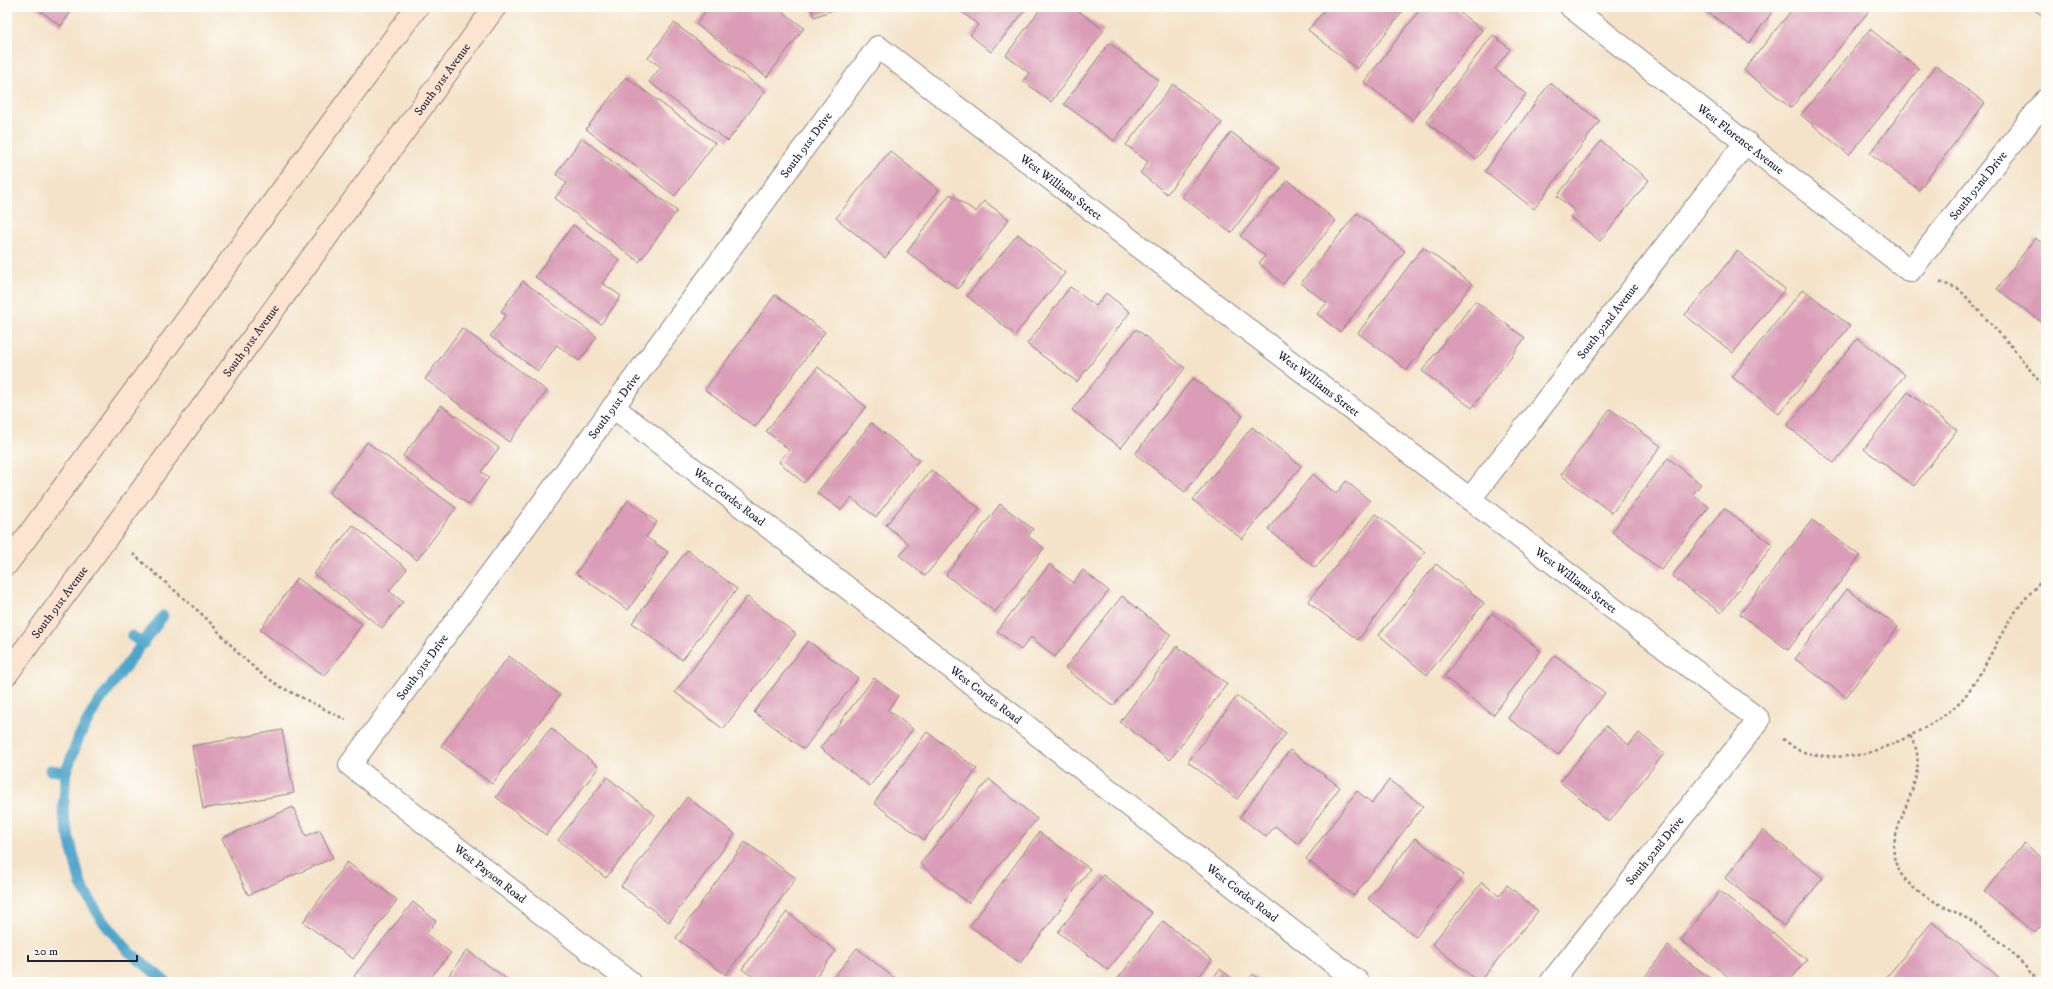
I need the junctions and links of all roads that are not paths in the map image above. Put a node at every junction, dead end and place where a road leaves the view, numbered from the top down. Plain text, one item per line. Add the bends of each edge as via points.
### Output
1 (417, 7) edge
2 (495, 7) edge
3 (1571, 7) edge
4 (878, 47) joint
5 (2046, 100) edge
6 (1746, 142) junction
7 (1910, 271) joint
8 (613, 407) junction
9 (1470, 499) junction
10 (7, 564) edge
11 (7, 674) edge
12 (1759, 720) joint
13 (350, 765) joint
14 (630, 982) edge
15 (1358, 982) edge
16 (1551, 982) edge

1 - 10 main road
2 - 11 main road, South 91st Avenue
3 - 6 street, West Florence Avenue
4 - 8 street, South 91st Drive
4 - 9 street, West Williams Street
5 - 7 street, South 92nd Drive
6 - 7 street, West Florence Avenue
6 - 9 street, South 92nd Avenue
8 - 13 street, South 91st Drive
8 - 15 street, West Cordes Road
9 - 12 street, West Williams Street
12 - 16 street, South 92nd Drive
13 - 14 street, West Payson Road

